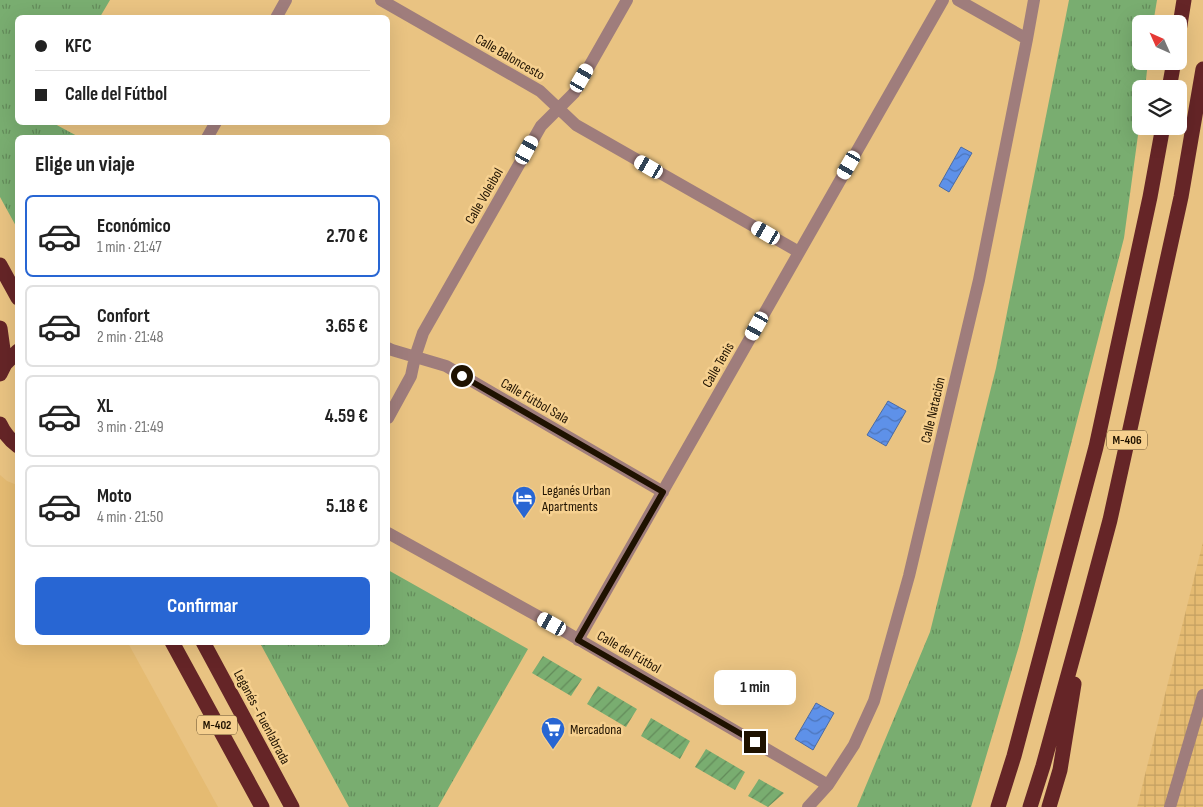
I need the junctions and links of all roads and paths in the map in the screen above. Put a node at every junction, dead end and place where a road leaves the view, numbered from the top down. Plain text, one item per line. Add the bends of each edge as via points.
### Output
1 (286, 0) edge
2 (381, 0) edge
3 (627, 0) edge
4 (943, 0) edge
5 (958, 0) edge
6 (1034, 0) edge
7 (1184, 0) edge
8 (278, 15) edge
9 (1182, 15) edge
10 (1027, 39) junction
11 (1203, 68) edge
12 (558, 108) junction
13 (1160, 135) edge
14 (799, 252) junction
15 (0, 266) edge
16 (15, 293) edge
17 (0, 328) edge
18 (390, 349) edge
19 (15, 355) edge
20 (415, 357) junction
21 (3, 369) edge
22 (390, 414) edge
23 (0, 424) edge
24 (15, 443) edge
25 (663, 492) junction
26 (390, 534) edge
27 (1087, 606) junction
28 (578, 640) junction
29 (174, 645) edge
30 (205, 645) edge
31 (1203, 695) edge
32 (828, 785) junction
33 (262, 807) edge
34 (292, 807) edge
35 (808, 807) edge
36 (998, 807) edge
37 (1030, 807) edge
38 (1049, 807) edge
39 (1170, 807) edge

1 - 8 street
2 - 12 street, Calle Baloncesto via 540,91
3 - 12 street, Calle Voleibol via 574,93
4 - 14 street, Calle Tenis
5 - 10 street
6 - 10 street, Calle Natación
7 - 9 highway
10 - 32 street, Calle Natación via 979,280 909,576 874,700 854,745
11 - 27 highway, M-406 via 1181,197 1110,520
12 - 14 street, Calle Baloncesto via 576,125
12 - 20 street, Calle Voleibol via 536,133 423,332
13 - 36 highway, M-406 via 1096,447
14 - 25 street, Calle Tenis
15 - 16 highway
17 - 21 highway
18 - 20 street, Calle Fútbol Sala
19 - 21 highway
20 - 22 street, Calle Voleibol via 411,376
20 - 25 street, Calle Fútbol Sala via 446,366
23 - 24 highway
25 - 28 street, Calle Tenis
26 - 28 street, Calle del Fútbol
27 - 37 highway, M-406
27 - 38 highway via 1060,770
28 - 32 street, Calle del Fútbol
29 - 33 highway, M-402
30 - 34 highway, Leganés - Fuenlabrada / M-402
31 - 39 street
32 - 35 street, Calle Natación

